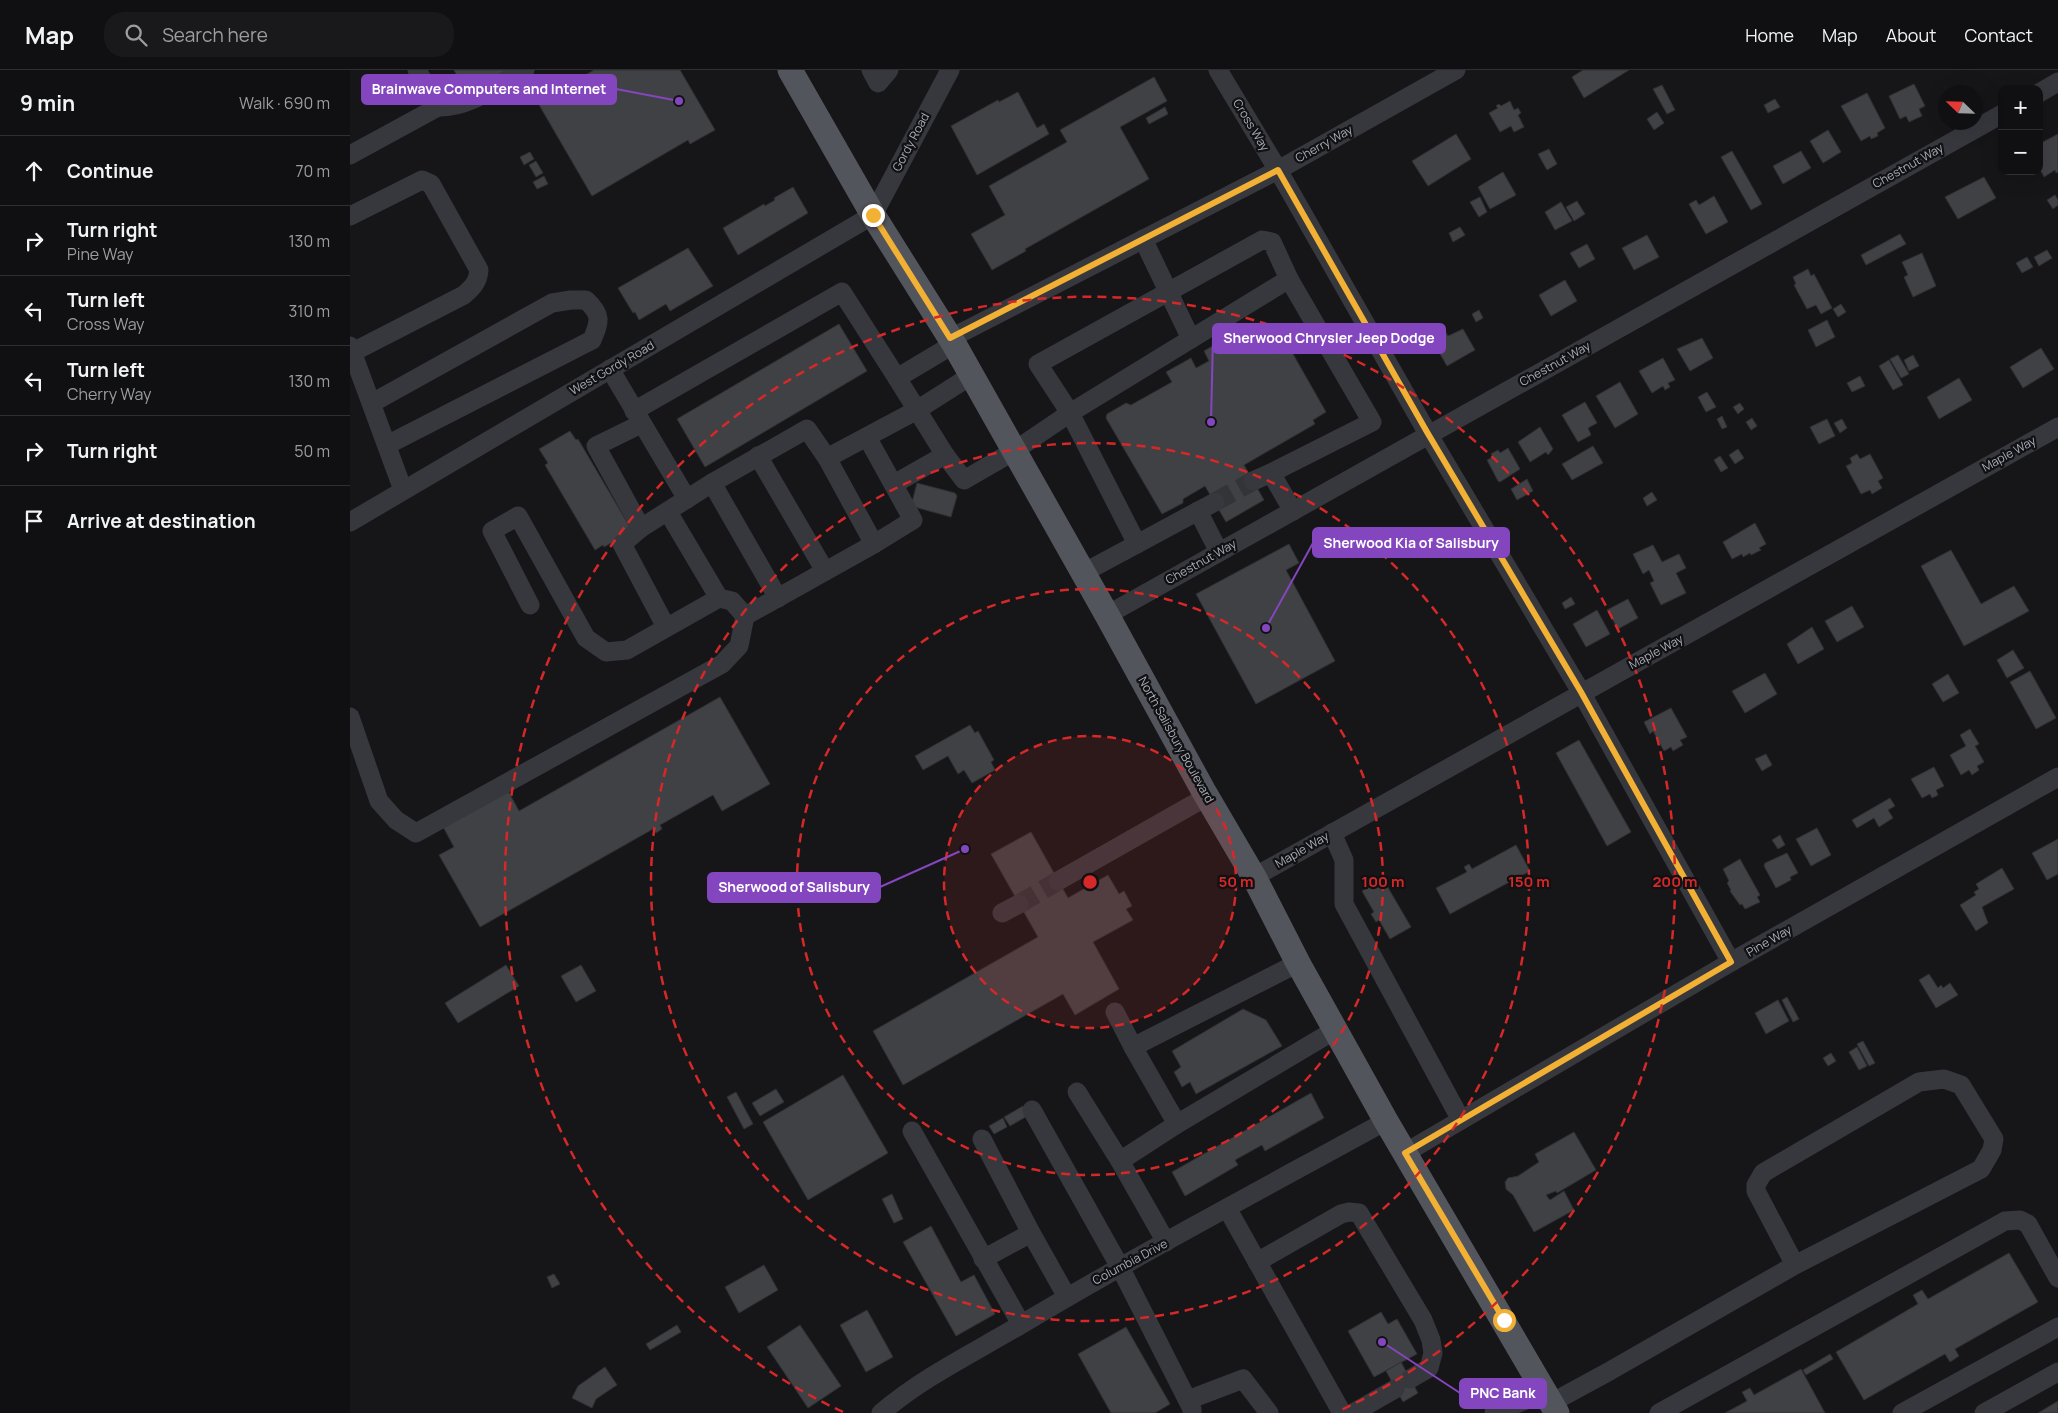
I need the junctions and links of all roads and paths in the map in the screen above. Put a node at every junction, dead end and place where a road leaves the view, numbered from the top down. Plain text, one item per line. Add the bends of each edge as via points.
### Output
1 (417, 70) edge
2 (525, 70) edge
3 (790, 70) edge
4 (871, 70) edge
5 (889, 70) edge
6 (950, 70) edge
7 (1218, 70) edge
8 (1456, 70) edge
9 (2058, 82) edge
10 (2043, 91) edge
11 (438, 108) junction
12 (1998, 116) edge
13 (350, 155) edge
14 (1278, 170) junction
15 (873, 215) junction
16 (350, 216) edge
17 (1143, 239) junction
18 (1290, 279) junction
19 (1169, 292) junction
20 (1191, 339) junction
21 (952, 341) junction
22 (352, 349) edge
23 (610, 369) junction
24 (972, 375) junction
25 (897, 378) junction
26 (372, 403) junction
27 (917, 410) junction
28 (1070, 413) junction
29 (637, 418) junction
30 (2058, 427) edge
31 (1429, 435) junction
32 (867, 437) junction
33 (387, 444) junction
34 (1014, 451) junction
35 (945, 455) junction
36 (758, 456) junction
37 (828, 458) junction
38 (1271, 473) junction
39 (1253, 481) tunnel mouth
40 (712, 484) junction
41 (894, 484) junction
42 (403, 490) junction
43 (687, 499) junction
44 (1293, 511) junction
45 (668, 512) junction
46 (350, 522) edge
47 (641, 528) junction
48 (874, 544) junction
49 (1137, 544) junction
50 (1219, 552) junction
51 (825, 572) junction
52 (1083, 572) junction
53 (719, 598) junction
54 (778, 598) junction
55 (530, 605) dead end
56 (1107, 614) junction
57 (745, 616) junction
58 (666, 627) junction
59 (1581, 692) junction
60 (350, 716) edge
61 (2058, 777) edge
62 (1206, 797) junction
63 (1332, 833) junction
64 (1254, 878) junction
65 (1058, 881) tunnel mouth
66 (1019, 904) tunnel mouth
67 (1002, 913) dead end
68 (1731, 962) junction
69 (1298, 963) junction
70 (1115, 1012) dead end
71 (1335, 1030) junction
72 (1133, 1047) junction
73 (1077, 1092) dead end
74 (1032, 1110) dead end
75 (1461, 1120) junction
76 (1386, 1121) junction
77 (1177, 1124) junction
78 (912, 1131) dead end
79 (982, 1139) dead end
80 (1405, 1153) junction
81 (1120, 1161) junction
82 (1227, 1208) junction
83 (1031, 1234) junction
84 (1166, 1242) junction
85 (983, 1259) junction
86 (1257, 1262) junction
87 (1795, 1265) junction
88 (1120, 1266) junction
89 (2058, 1278) edge
90 (1067, 1297) junction
91 (1021, 1324) junction
92 (2058, 1327) edge
93 (2058, 1372) edge
94 (1551, 1403) edge
95 (1190, 1406) edge
96 (882, 1413) edge
97 (1269, 1413) edge
98 (1342, 1413) edge
99 (1353, 1413) edge
100 (1494, 1413) edge
101 (1659, 1413) edge
102 (1902, 1413) edge
103 (1984, 1413) edge

1 - 11 street
2 - 11 street via 462,105
3 - 15 main road, North Salisbury Boulevard
4 - 5 street via 878,83
6 - 15 street, Gordy Road
7 - 14 street, Cross Way
8 - 14 street, Cherry Way
9 - 10 street
11 - 13 street
12 - 31 street, Chestnut Way
14 - 17 street, Cherry Way
14 - 31 street, Cross Way
15 - 21 main road, North Salisbury Boulevard
15 - 23 street, West Gordy Road
16 - 22 street via 422,180 427,182 479,270 475,285 464,295
17 - 19 street
17 - 21 street, Cherry Way
18 - 19 street via 1272,242 1262,240
18 - 20 street
18 - 38 street via 1372,422
19 - 20 street
19 - 28 street via 1038,364
20 - 28 street
21 - 24 main road, North Salisbury Boulevard
21 - 25 street, Cherry Way
22 - 26 street
23 - 29 street
23 - 42 street, West Gordy Road
24 - 27 street
24 - 34 main road, North Salisbury Boulevard
25 - 27 street
25 - 29 street via 842,292
26 - 33 street
26 - 33 street via 552,303 586,300 597,310 599,323 592,340
27 - 32 street
27 - 35 street
28 - 34 street
28 - 49 street
29 - 43 street
29 - 47 street via 596,446
30 - 59 street, Maple Way via 1696,631
31 - 44 street, Chestnut Way
31 - 59 street, Cross Way
32 - 37 street
32 - 41 street
33 - 42 street
34 - 35 street via 964,480
34 - 52 main road, North Salisbury Boulevard
35 - 41 street
36 - 37 street via 807,429
36 - 40 street
36 - 51 street
37 - 48 street
38 - 39 street
38 - 44 street
40 - 43 street
40 - 54 street
41 - 48 street via 913,520
42 - 46 street, West Gordy Road
43 - 45 street
44 - 50 street, Chestnut Way
45 - 47 street
45 - 53 street
47 - 58 street via 622,544
48 - 51 street
49 - 50 street via 1207,507
49 - 52 street
50 - 56 street, Chestnut Way
51 - 54 street
52 - 56 main road, North Salisbury Boulevard
53 - 57 street via 732,601
53 - 58 street
54 - 57 street
55 - 58 street via 492,531 518,516 586,638 606,652 627,650
56 - 62 main road, North Salisbury Boulevard
57 - 60 street via 739,646 722,664 416,832 396,820 379,801
59 - 63 street, Maple Way
59 - 68 street, Cross Way
61 - 68 street, Pine Way
62 - 64 main road, North Salisbury Boulevard
62 - 65 street
63 - 64 street, Maple Way
63 - 75 street via 1344,860 1344,904
64 - 69 main road, North Salisbury Boulevard
66 - 67 street
68 - 75 street, Pine Way
69 - 71 main road, North Salisbury Boulevard
69 - 72 street
70 - 72 street
71 - 76 main road, North Salisbury Boulevard
71 - 77 street
72 - 77 street
73 - 81 street
74 - 88 street
75 - 80 street, Pine Way
76 - 80 main road, North Salisbury Boulevard
76 - 82 street, Columbia Drive
77 - 81 street
78 - 85 street
79 - 83 street
80 - 94 main road, North Salisbury Boulevard
81 - 84 street
82 - 84 street, Columbia Drive
82 - 86 street
83 - 85 street
83 - 90 street
84 - 88 street, Columbia Drive
85 - 91 street
86 - 98 street
86 - 99 street via 1341,1214 1359,1213 1423,1320 1432,1340 1433,1353 1429,1368
87 - 87 street via 1980,1169 1992,1150 1994,1139 1961,1085 1944,1079 1920,1082 1762,1173 1756,1191
87 - 94 street
88 - 90 street, Columbia Drive
88 - 95 street
89 - 101 street via 2028,1224 2020,1220 2005,1221
90 - 91 street, Columbia Drive
91 - 96 street, Columbia Drive via 946,1368
92 - 102 street
93 - 103 street
94 - 100 street
95 - 97 street via 1243,1379

